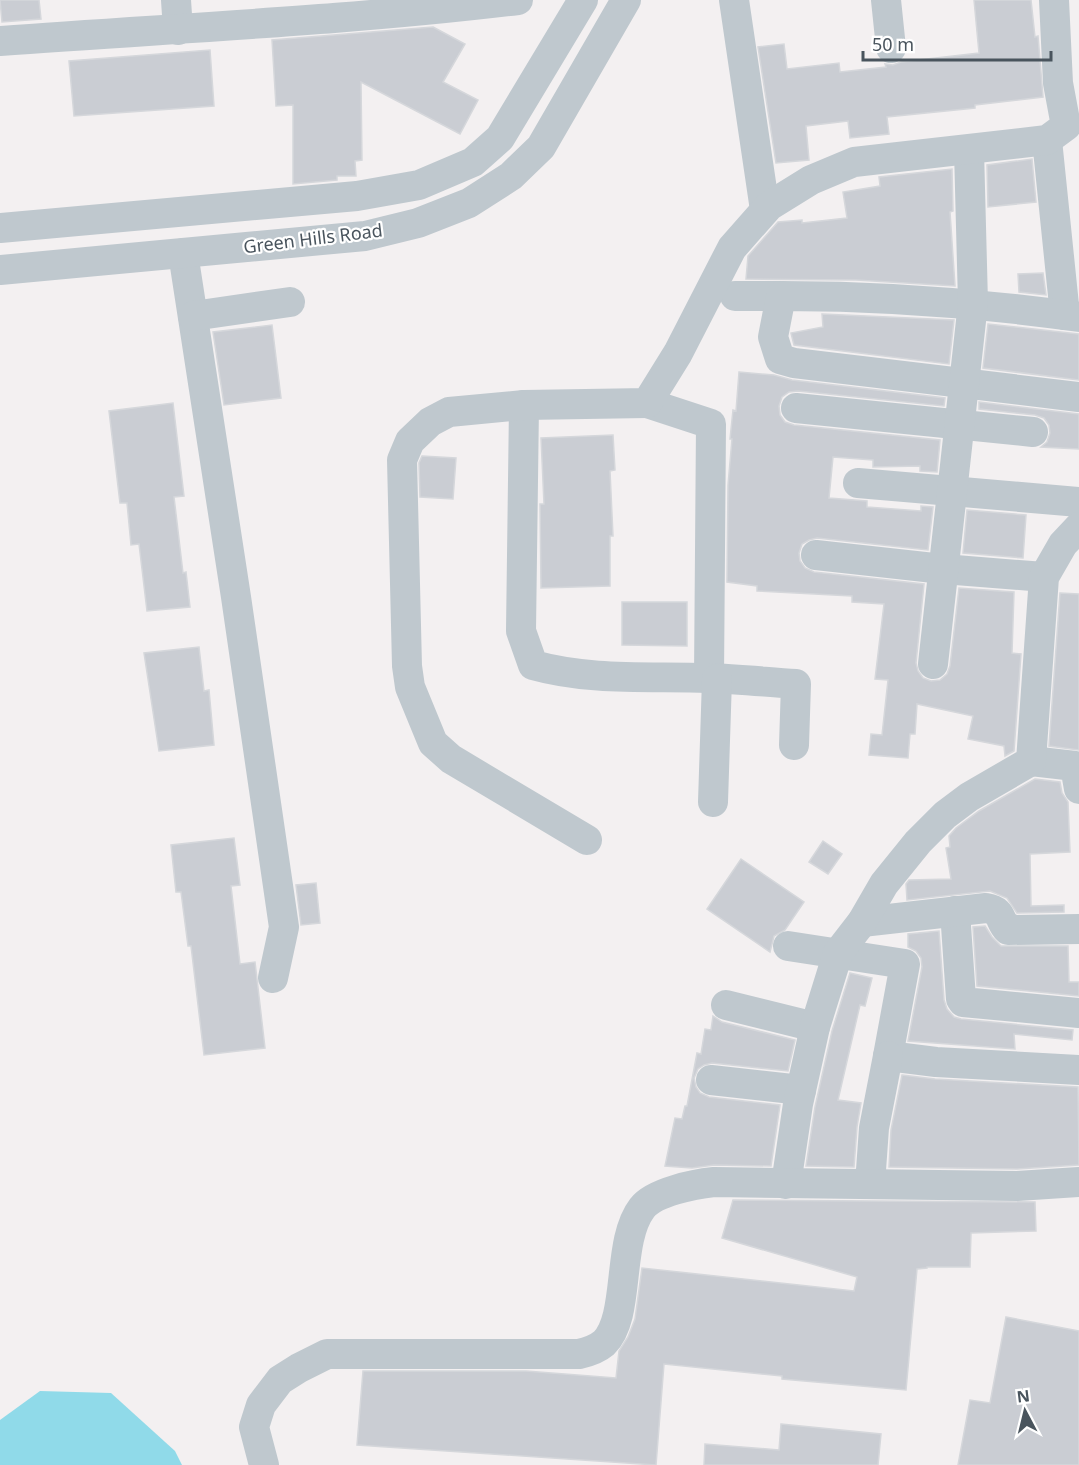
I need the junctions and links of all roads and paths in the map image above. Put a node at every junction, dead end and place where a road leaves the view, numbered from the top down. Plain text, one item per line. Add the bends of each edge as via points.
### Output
1 (176, 0) edge
2 (518, 0) edge
3 (583, 0) edge
4 (626, 0) edge
5 (734, 0) edge
6 (886, 0) edge
7 (1054, 0) edge
8 (484, 2) edge
9 (178, 30) junction
10 (0, 41) edge
11 (891, 48) dead end
12 (1069, 82) edge
13 (1064, 133) edge
14 (969, 150) junction
15 (765, 210) junction
16 (0, 228) edge
17 (183, 253) junction
18 (0, 270) edge
19 (724, 295) junction
20 (781, 296) junction
21 (290, 302) dead end
22 (973, 303) junction
23 (193, 316) junction
24 (1072, 316) edge
25 (965, 384) junction
26 (1079, 397) edge
27 (647, 403) junction
28 (524, 405) junction
29 (796, 408) dead end
30 (961, 424) junction
31 (1033, 432) dead end
32 (858, 483) dead end
33 (952, 491) junction
34 (1079, 502) edge
35 (1079, 527) edge
36 (816, 555) dead end
37 (943, 568) junction
38 (1044, 577) junction
39 (933, 664) dead end
40 (713, 678) junction
41 (794, 745) dead end
42 (1031, 761) junction
43 (1079, 789) edge
44 (713, 802) dead end
45 (587, 840) dead end
46 (955, 911) junction
47 (862, 922) junction
48 (1079, 929) edge
49 (788, 946) dead end
50 (838, 953) junction
51 (273, 978) dead end
52 (726, 1005) dead end
53 (1079, 1013) edge
54 (815, 1027) junction
55 (888, 1056) junction
56 (1079, 1070) edge
57 (711, 1080) dead end
58 (801, 1090) junction
59 (1079, 1182) edge
60 (786, 1184) junction
61 (870, 1184) junction
62 (264, 1465) edge

1 - 9 street
2 - 8 street
3 - 16 street, Green Hills Road via 500,138 473,162 419,184 357,196
4 - 17 street, Green Hills Road via 541,147 512,177 469,203 418,223 365,236
5 - 15 street
6 - 11 street
7 - 12 street
8 - 9 street
9 - 10 street
12 - 13 street
13 - 14 street
13 - 24 street
14 - 15 street via 854,162 811,180
14 - 22 street
15 - 19 street via 732,248
17 - 18 street, Green Hills Road
17 - 23 street
19 - 20 street
19 - 27 street via 678,354
20 - 22 street
20 - 25 street via 773,337 780,359
21 - 23 street
22 - 24 street
22 - 25 street
23 - 51 street via 284,927
25 - 26 street
25 - 30 street
27 - 28 street
27 - 40 street via 711,424
28 - 40 street via 522,631 532,665 581,675
28 - 45 street via 449,412 430,422 410,441 402,460 408,676 433,743 451,759
29 - 30 street
30 - 31 street
30 - 33 street
32 - 33 street
33 - 34 street
33 - 37 street
35 - 38 street
36 - 37 street
37 - 38 street
37 - 39 street
38 - 42 street
40 - 41 street via 796,684
40 - 44 street
42 - 43 street via 1075,766
42 - 47 street via 945,815 884,884
46 - 47 street
46 - 48 street via 993,909 1001,915 1008,930
46 - 53 street via 963,1002
47 - 50 street
49 - 50 street
50 - 54 street
50 - 55 street via 905,964
52 - 54 street
54 - 58 street
55 - 56 street
55 - 61 street via 874,1128
57 - 58 street
58 - 60 street
59 - 61 street via 1017,1186
60 - 61 street
60 - 62 street via 691,1184 643,1206 631,1229 615,1325 605,1342 593,1350 579,1354 327,1354 299,1368 280,1380 261,1405 254,1427

